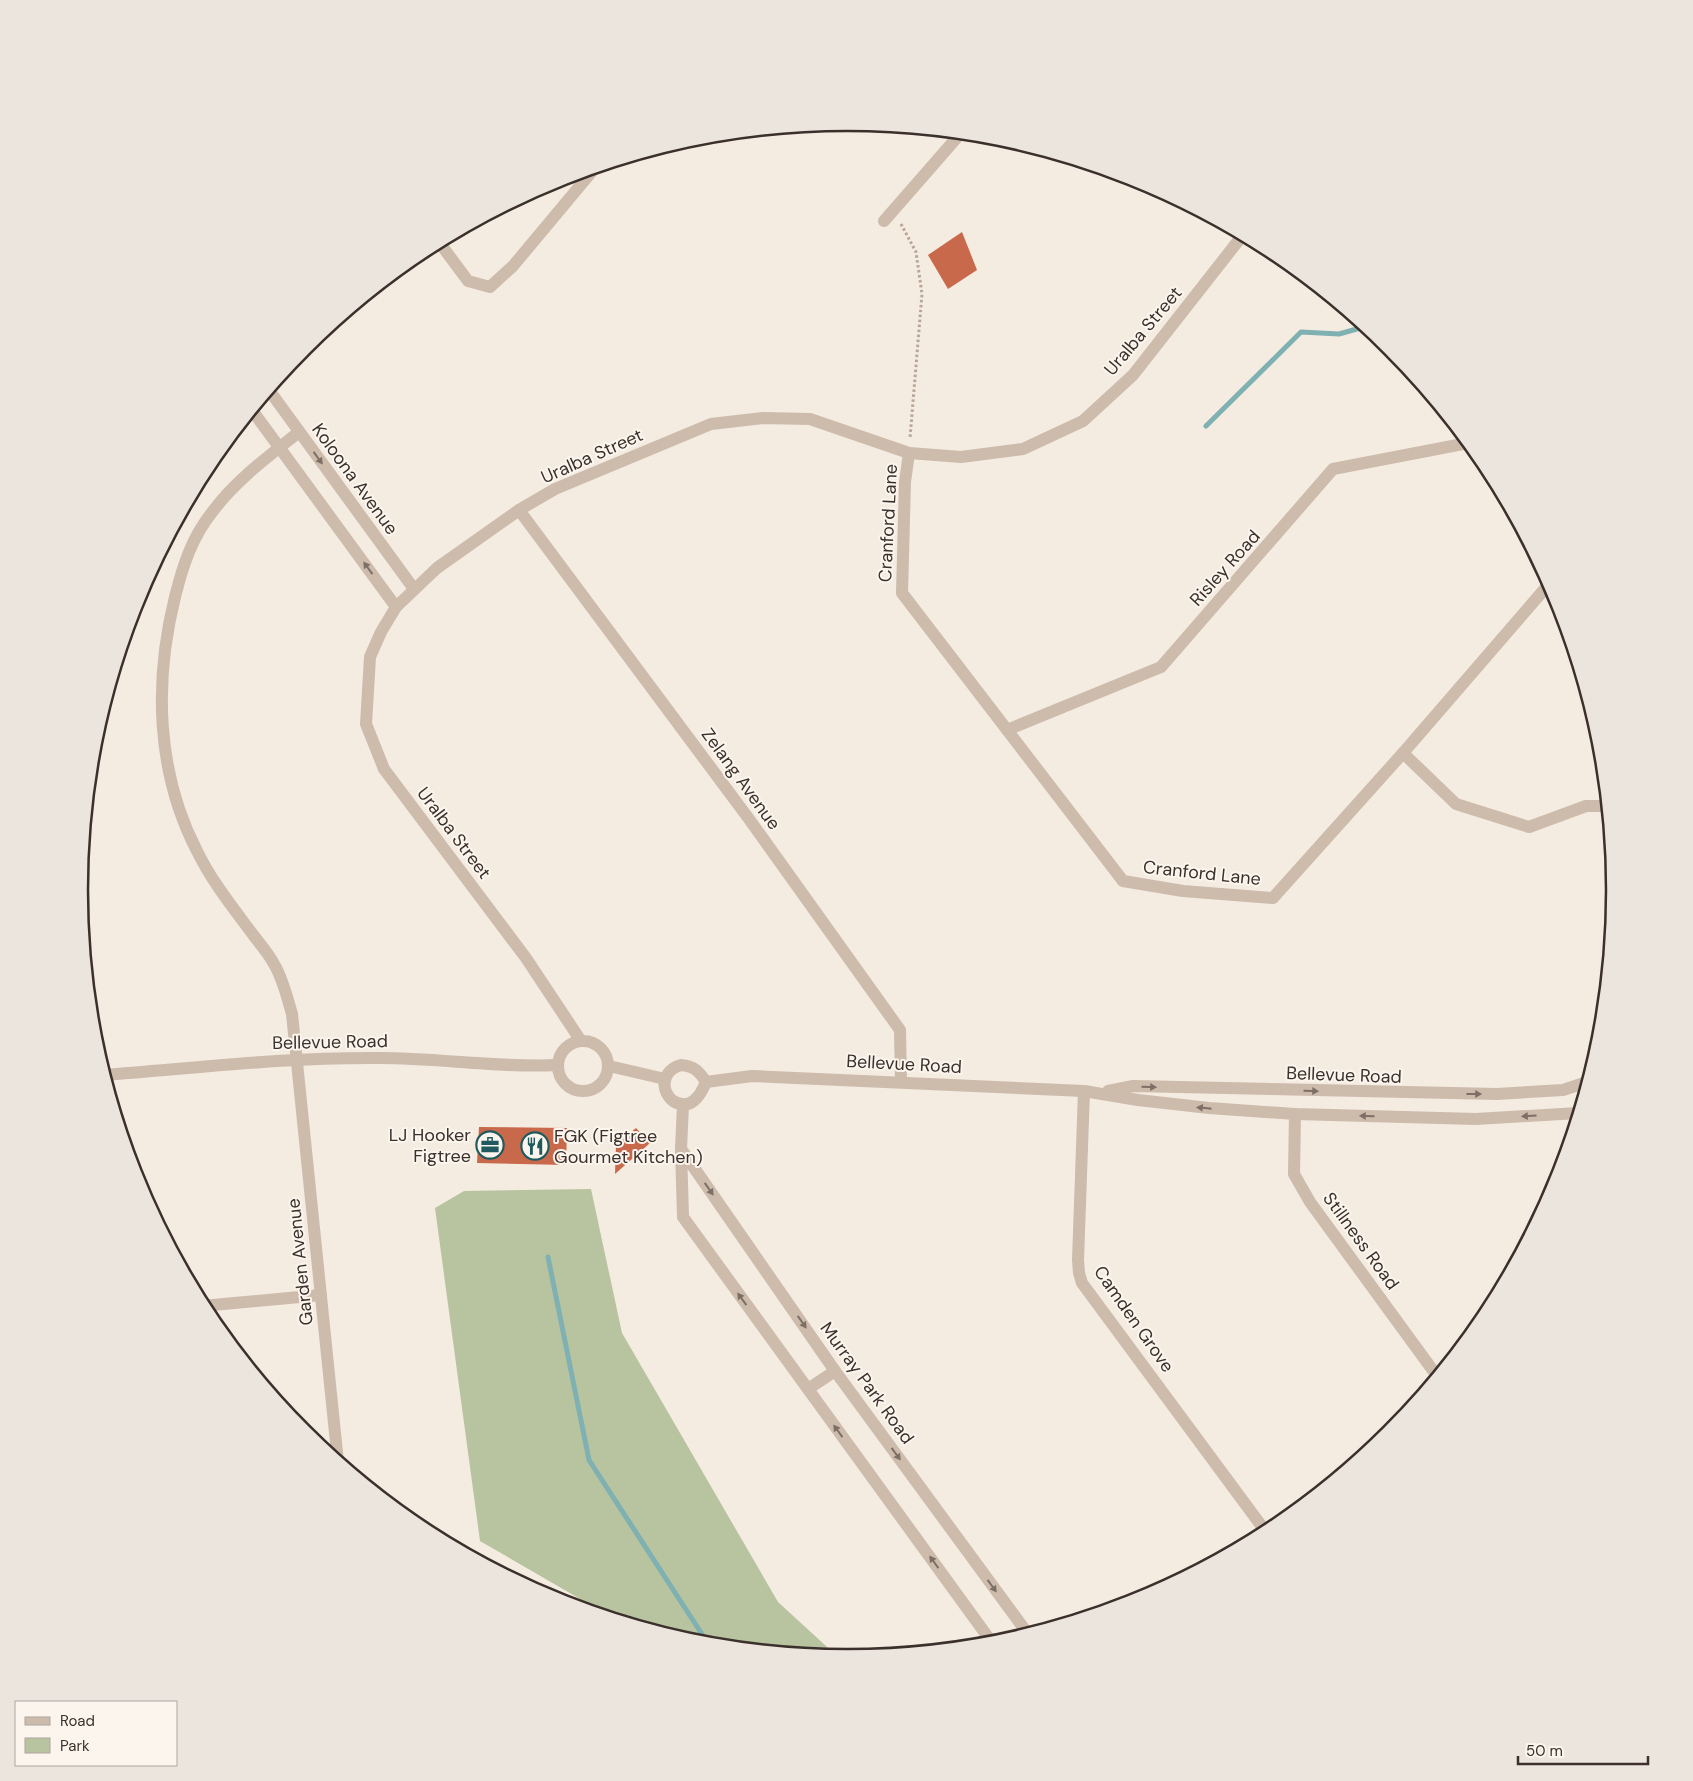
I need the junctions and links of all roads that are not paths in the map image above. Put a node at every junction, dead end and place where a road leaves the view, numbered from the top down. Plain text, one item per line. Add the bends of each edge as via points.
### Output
1 (955, 140) edge
2 (585, 178) edge
3 (884, 221) dead end
4 (1238, 241) edge
5 (443, 248) edge
6 (272, 395) edge
7 (255, 414) edge
8 (299, 432) junction
9 (1461, 444) edge
10 (280, 447) junction
11 (909, 453) junction
12 (519, 510) junction
13 (414, 589) junction
14 (1544, 590) edge
15 (396, 607) junction
16 (1007, 730) junction
17 (1403, 753) junction
18 (1600, 806) edge
19 (581, 1041) junction
20 (297, 1058) junction
21 (558, 1065) junction
22 (609, 1066) junction
23 (110, 1075) edge
24 (665, 1079) junction
25 (901, 1081) junction
26 (706, 1082) junction
27 (1581, 1084) edge
28 (1084, 1091) junction
29 (1100, 1092) junction
30 (683, 1105) junction
31 (1295, 1114) junction
32 (1570, 1118) edge
33 (681, 1149) junction
34 (321, 1295) junction
35 (211, 1305) edge
36 (835, 1371) junction
37 (1434, 1371) edge
38 (808, 1389) junction
39 (337, 1453) edge
40 (1262, 1526) edge
41 (1024, 1628) edge
42 (987, 1636) edge

1 - 3 street
2 - 5 street via 513,266 490,287 468,281
4 - 11 street, Uralba Street via 1133,375 1083,421 1023,450 961,457
6 - 8 street, Koloona Avenue
7 - 10 street
8 - 10 street, Garden Avenue
8 -> 13 street, Koloona Avenue
9 - 16 street, Risley Road via 1333,469 1161,667
15 -> 10 street
10 - 20 street, Garden Avenue via 233,487 212,511 185,559 168,627 161,701 167,762 185,826 214,881 274,964 292,1014
11 - 12 street, Uralba Street via 810,419 763,418 711,424 555,490
11 - 16 street, Cranford Lane via 905,482 902,593
12 - 13 street, Uralba Street via 437,568
12 - 25 street, Zelang Avenue via 749,818 900,1030
13 - 15 street, Uralba Street
14 - 17 street, Cranford Lane
15 - 19 street, Uralba Street via 380,632 370,658 366,724 384,769 526,958
16 - 17 street, Cranford Lane via 1123,881 1183,891 1273,898
17 - 18 street via 1456,804 1529,827 1586,806
19 - 21 street via 565,1049
19 - 22 street via 597,1044
20 - 21 street, Bellevue Road via 381,1058 527,1067
20 - 23 street, Bellevue Road
20 - 34 street, Garden Avenue
21 - 22 street via 559,1074 570,1088 587,1091 602,1083
22 - 24 street
24 - 26 street via 670,1070 681,1065 697,1070
24 - 30 street via 668,1096
25 - 26 street, Bellevue Road via 752,1076
25 - 28 street, Bellevue Road
26 - 30 street via 697,1100
29 -> 27 street, Bellevue Road via 1133,1086 1497,1094 1564,1090
28 - 29 street, Bellevue Road
28 - 40 street, Camden Grove via 1078,1260 1082,1283
31 -> 29 street, Bellevue Road via 1147,1101
30 - 33 street
32 -> 31 street, Bellevue Road
31 - 37 street, Stillness Road via 1294,1174 1310,1202
33 -> 36 street, Murray Park Road
38 -> 33 street via 683,1217
34 - 35 street
34 - 39 street, Garden Avenue
36 - 38 street
36 -> 41 street, Murray Park Road
42 -> 38 street

